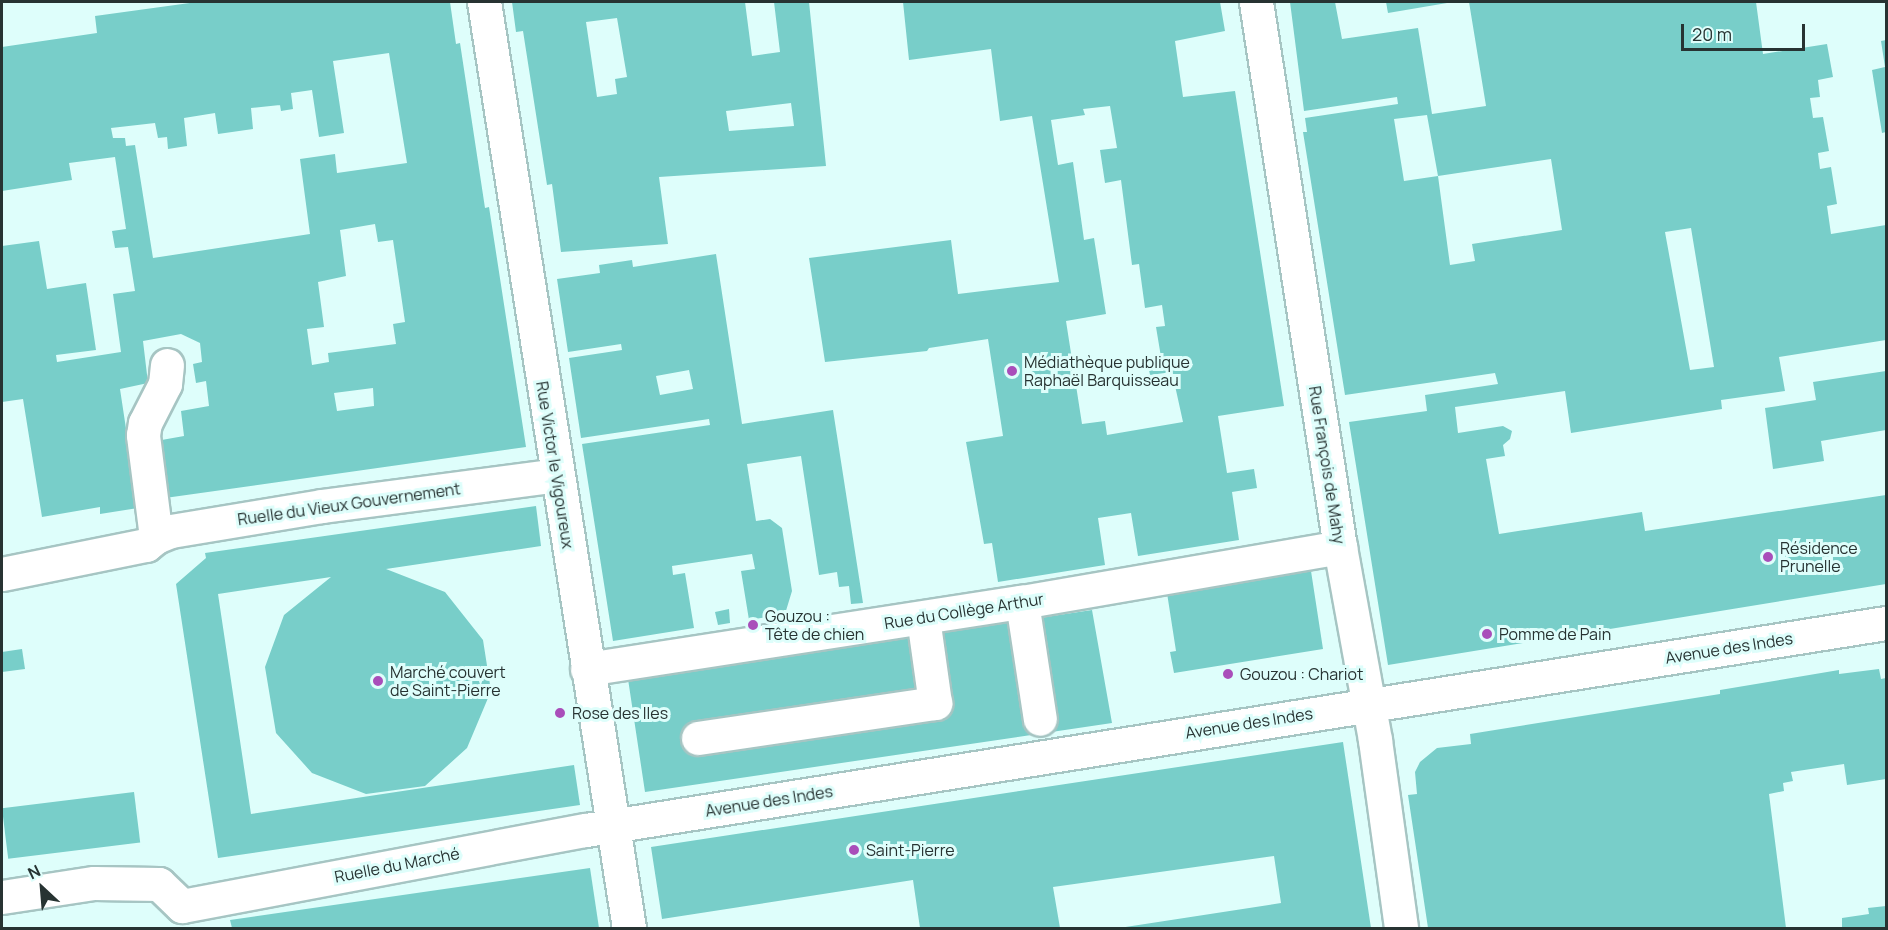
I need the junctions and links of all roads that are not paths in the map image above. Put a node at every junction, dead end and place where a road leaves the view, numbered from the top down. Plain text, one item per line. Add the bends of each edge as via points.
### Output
1 (484, 2) edge
2 (1256, 2) edge
3 (168, 365) dead end
4 (556, 475) junction
5 (151, 541) junction
6 (1340, 547) junction
7 (2, 574) edge
8 (1022, 602) junction
9 (923, 618) junction
10 (1887, 623) edge
11 (587, 669) junction
12 (1368, 704) junction
13 (1040, 719) dead end
14 (698, 738) dead end
15 (612, 826) junction
16 (2, 897) edge
17 (184, 917) edge
18 (629, 928) edge
19 (1401, 928) edge

1 - 4 street, Rue Victor le Vigoureux
2 - 6 street, Rue François de Mahy
3 - 5 street via 165,384 142,435
4 - 5 street, Ruelle du Vieux Gouvernement via 322,506 171,531
4 - 11 street, Rue Victor le Vigoureux
5 - 7 street, Ruelle du Vieux Gouvernement
6 - 8 street, Rue du Collège Arthur
6 - 12 street, Rue François de Mahy
8 - 9 street, Rue du Collège Arthur
8 - 13 street
9 - 11 street, Rue du Collège Arthur
9 - 14 street via 935,703
10 - 12 street, Avenue des Indes
11 - 15 street, Rue Victor le Vigoureux
12 - 15 street, Avenue des Indes
12 - 19 street, Rue François de Mahy
15 - 17 street, Ruelle du Marché
15 - 18 street, Rue Victor le Vigoureux
16 - 17 street via 94,883 159,884

